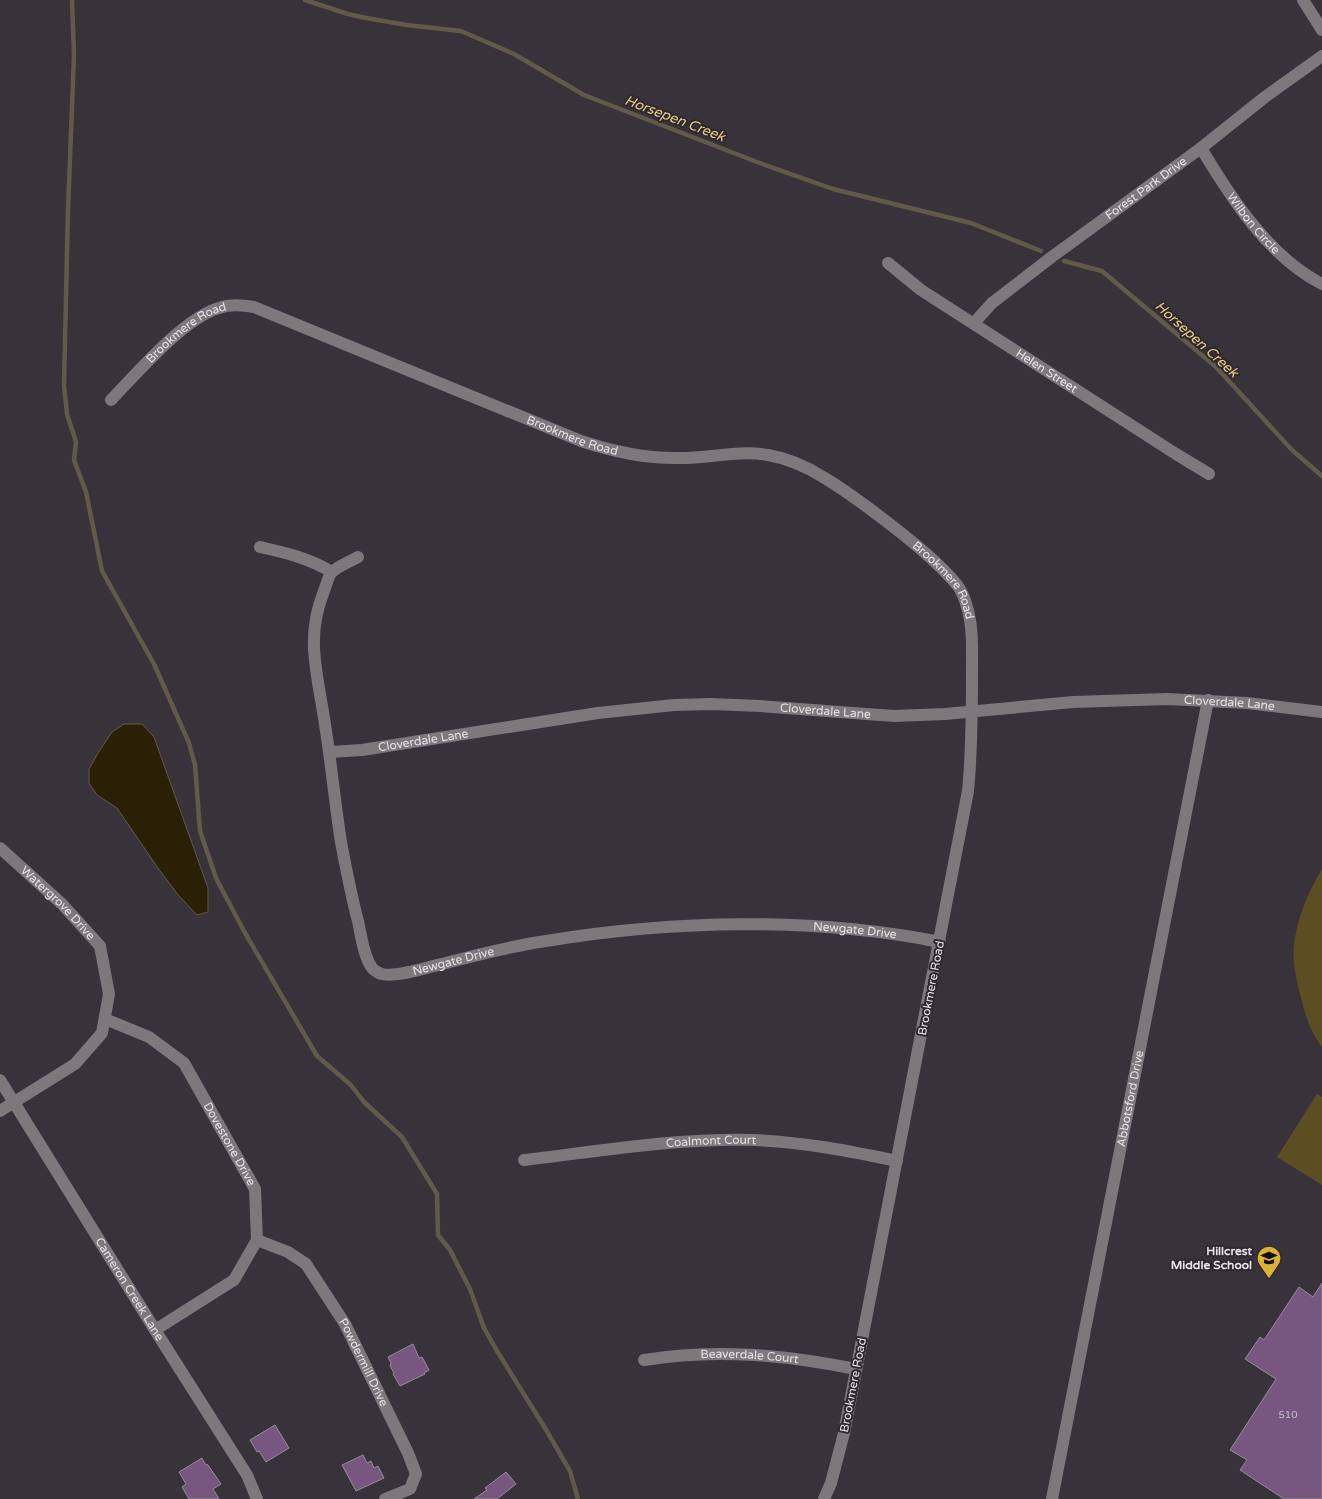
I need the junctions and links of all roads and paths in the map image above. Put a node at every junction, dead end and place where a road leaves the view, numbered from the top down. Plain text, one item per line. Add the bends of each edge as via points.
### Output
1 (1303, 0) edge
2 (1322, 30) edge
3 (1322, 56) edge
4 (1201, 148) junction
5 (888, 263) dead end
6 (1322, 284) edge
7 (974, 323) junction
8 (111, 400) dead end
9 (1209, 474) dead end
10 (260, 547) dead end
11 (358, 558) dead end
12 (332, 572) junction
13 (1208, 700) junction
14 (972, 711) junction
15 (1322, 712) edge
16 (330, 752) junction
17 (0, 848) edge
18 (940, 942) junction
19 (105, 1019) junction
20 (0, 1080) edge
21 (14, 1101) junction
22 (0, 1111) edge
23 (524, 1160) dead end
24 (897, 1161) junction
25 (257, 1240) junction
26 (154, 1330) junction
27 (644, 1360) dead end
28 (856, 1369) junction
29 (257, 1499) edge
30 (385, 1499) edge
31 (824, 1499) edge
32 (1052, 1499) edge

1 - 2 street
3 - 4 street, Forest Park Drive
4 - 6 street, Wilbon Circle via 1223,184 1269,243 1290,263
4 - 7 street, Forest Park Drive via 1038,267 992,303
5 - 7 street, Helen Street via 921,290
7 - 9 street, Helen Street
8 - 14 street, Brookmere Road via 193,321 217,308 242,305 263,310 597,447 657,458 746,452 787,460 823,477 865,505 928,556 958,587 969,619
10 - 12 street via 316,562
11 - 12 street
12 - 16 street, Newgate Drive via 320,601 313,640
13 - 14 street, Cloverdale Lane via 1113,700
13 - 15 street, Cloverdale Lane
13 - 32 street, Abbotsford Drive
14 - 16 street, Cloverdale Lane via 894,716 760,706 674,705
14 - 18 street, Brookmere Road via 968,791
16 - 18 street, Newgate Drive via 350,888 367,957 373,969 380,974 408,972 545,941 676,927 810,926 907,935
17 - 19 street, Watergrove Drive via 62,904 100,946 109,994
18 - 24 street, Brookmere Road
19 - 21 street, Watergrove Drive via 102,1033 75,1064
19 - 25 street, Dovestone Drive via 149,1037 184,1063 255,1189
20 - 21 street, Cameron Creek Lane
21 - 22 street, Watergrove Drive
21 - 26 street, Cameron Creek Lane
23 - 24 street, Coalmont Court via 648,1145 745,1140 852,1151
24 - 28 street, Brookmere Road
25 - 26 street via 234,1280
25 - 30 street, Powdermill Drive via 288,1252 306,1264 349,1332 416,1474 410,1489
26 - 29 street, Cameron Creek Lane via 247,1475
27 - 28 street, Beaverdale Court via 672,1355 728,1353 771,1355
28 - 31 street, Brookmere Road via 844,1433

